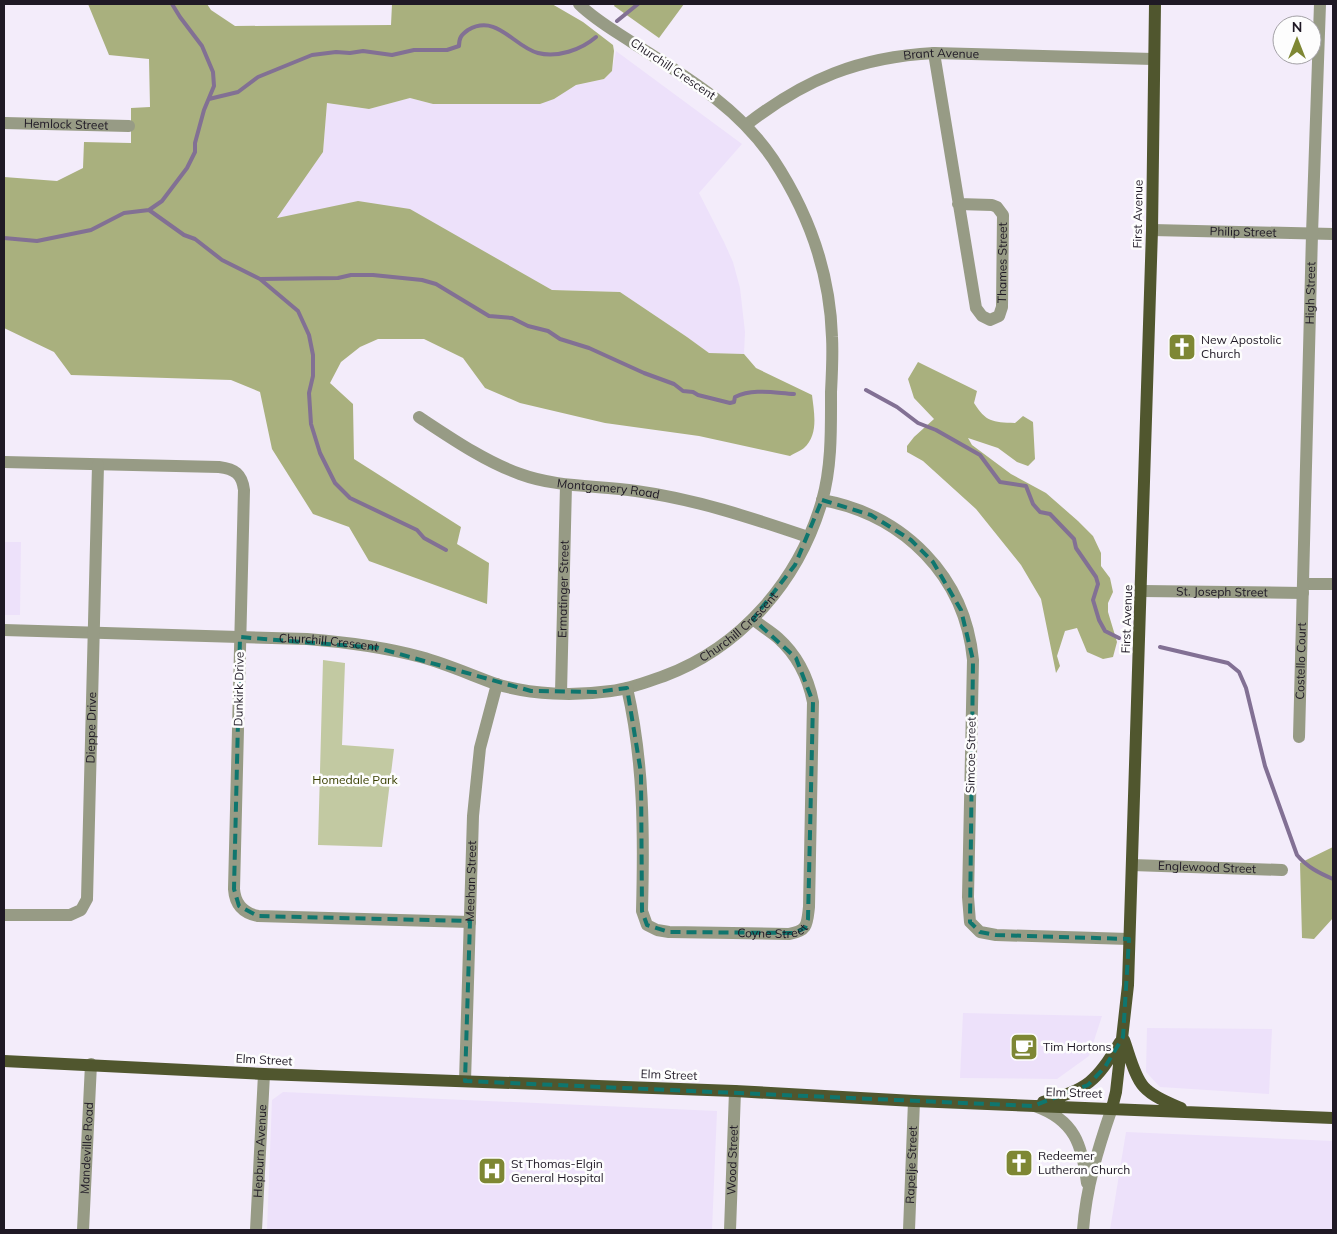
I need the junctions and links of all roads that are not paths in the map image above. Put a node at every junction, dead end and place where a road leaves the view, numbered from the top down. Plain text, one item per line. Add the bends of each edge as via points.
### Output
1 (579, 4) edge
2 (1155, 4) edge
3 (1320, 4) edge
4 (934, 53) junction
5 (1153, 58) junction
6 (4, 123) edge
7 (746, 125) junction
8 (129, 126) dead end
9 (958, 204) junction
10 (1152, 230) junction
11 (1312, 234) junction
12 (1333, 234) edge
13 (418, 417) dead end
14 (4, 462) edge
15 (98, 465) junction
16 (566, 485) junction
17 (822, 500) junction
18 (808, 537) junction
19 (1333, 584) edge
20 (1303, 588) junction
21 (1142, 591) junction
22 (754, 619) junction
23 (4, 630) edge
24 (94, 632) junction
25 (240, 637) junction
26 (497, 684) junction
27 (627, 688) junction
28 (561, 693) junction
29 (1299, 737) dead end
30 (1132, 865) junction
31 (1282, 870) dead end
32 (4, 915) edge
33 (470, 922) junction
34 (1130, 939) junction
35 (1123, 1037) junction
36 (4, 1061) edge
37 (91, 1064) junction
38 (264, 1074) junction
39 (466, 1081) junction
40 (736, 1091) junction
41 (914, 1101) junction
42 (1033, 1106) junction
43 (1112, 1108) junction
44 (1189, 1112) junction
45 (1333, 1118) edge
46 (1088, 1188) junction
47 (83, 1230) edge
48 (256, 1230) edge
49 (730, 1230) edge
50 (909, 1230) edge
51 (1083, 1230) edge

1 - 7 street, Churchill Crescent via 703,87
2 - 5 main road, First Avenue
3 - 11 street, High Street
4 - 5 street, Brant Avenue
4 - 7 street, Brant Avenue via 904,54 835,72 786,96
4 - 9 street, Thames Street
5 - 10 main road, First Avenue
6 - 8 street, Hemlock Street
7 - 17 street, Churchill Crescent via 798,200 826,282 832,350 829,460
9 - 9 street, Thames Street via 976,308 990,320 998,316 1002,307 1003,215 992,205
10 - 11 street, Philip Street
10 - 21 main road, First Avenue
11 - 12 street, Philip Street
11 - 20 street, High Street
13 - 16 street, Montgomery Road via 502,467
14 - 15 street, Dunkirk Drive
15 - 24 street, Dieppe Drive
15 - 25 street, Dunkirk Drive via 219,467 239,474 244,490
16 - 18 street, Montgomery Road via 601,486 668,496
16 - 28 street, Ermatinger Street
17 - 18 street, Churchill Crescent
17 - 34 street, Simcoe Street via 871,515 911,540 933,562 961,610 973,660 970,922 980,932 996,935
18 - 22 street, Churchill Crescent via 796,565
19 - 20 street, St. Joseph Street
20 - 21 street, St. Joseph Street
20 - 29 street, Costello Court
21 - 30 main road, First Avenue
22 - 27 street, Churchill Crescent via 700,661
22 - 27 street, Coyne Street via 796,658 807,678 813,702 809,907 807,924 800,931 789,934 669,932 647,925 642,911 641,773
23 - 24 street, Churchill Crescent
24 - 25 street, Churchill Crescent
24 - 32 street, Dieppe Drive via 86,900 81,910 70,915
25 - 26 street, Churchill Crescent via 320,640 378,648 436,661
25 - 33 street, Dunkirk Drive via 234,892 240,908 258,916
26 - 28 street, Churchill Crescent
26 - 33 street, Meehan Street via 478,762
27 - 28 street, Churchill Crescent
30 - 31 street, Englewood Street
30 - 34 main road, First Avenue
33 - 39 street, Meehan Street
34 - 35 main road, First Avenue
35 - 42 main road via 1105,1067 1088,1085
35 - 43 main road, First Avenue
35 - 44 main road via 1143,1086 1160,1099
36 - 37 main road, Elm Street
37 - 38 main road, Elm Street
37 - 47 street, Mandeville Road
38 - 39 main road, Elm Street
38 - 48 street, Hepburn Avenue
39 - 40 main road, Elm Street
40 - 41 main road, Elm Street
40 - 49 street, Wood Street
41 - 42 main road, Elm Street
41 - 50 street, Rapelje Street
42 - 43 main road, Elm Street
42 - 46 street via 1059,1118 1076,1136
43 - 44 main road, Elm Street
43 - 46 street, First Avenue
44 - 45 main road, Elm Street
46 - 51 street, First Avenue

